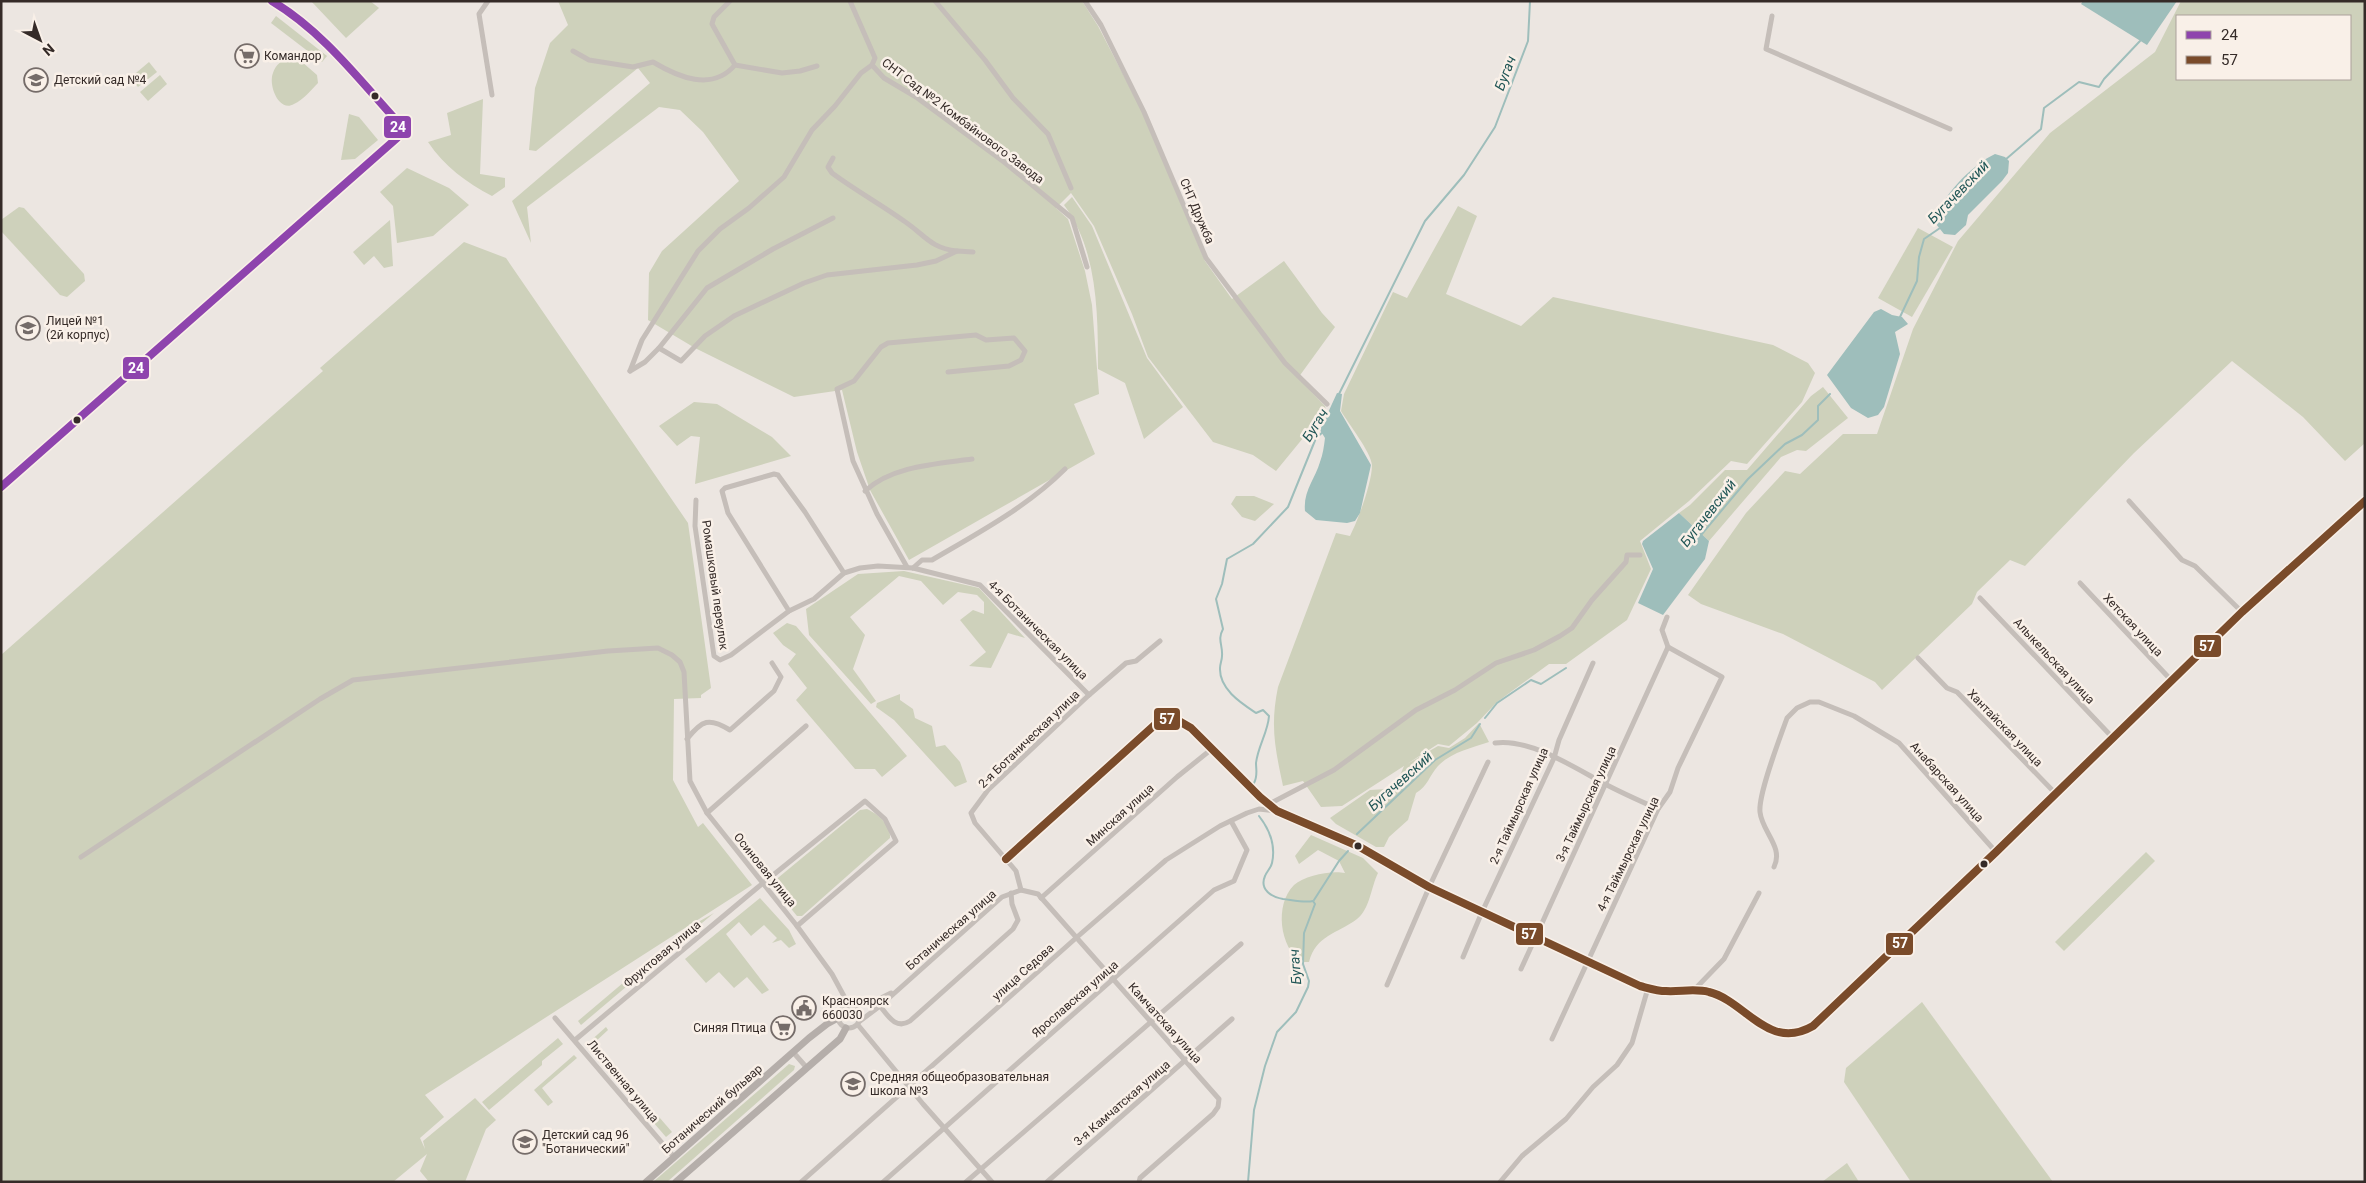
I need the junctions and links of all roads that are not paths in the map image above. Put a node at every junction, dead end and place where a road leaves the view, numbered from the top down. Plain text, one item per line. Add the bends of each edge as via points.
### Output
1 (272, 1) edge
2 (488, 1) edge
3 (730, 1) edge
4 (850, 1) edge
5 (935, 1) edge
6 (1085, 1) edge
7 (1772, 16) dead end
8 (573, 51) dead end
9 (735, 65) junction
10 (872, 65) junction
11 (817, 66) dead end
12 (492, 95) dead end
13 (1950, 128) dead end
14 (832, 158) dead end
15 (1071, 188) dead end
16 (832, 218) dead end
17 (957, 251) junction
18 (972, 252) dead end
19 (1087, 267) dead end
20 (659, 348) junction
21 (948, 372) dead end
22 (1327, 404) dead end
23 (972, 459) dead end
24 (1065, 469) dead end
25 (1, 486) edge
26 (865, 491) junction
27 (696, 500) dead end
28 (2129, 501) dead end
29 (2365, 501) edge
30 (1640, 555) dead end
31 (907, 567) junction
32 (913, 568) junction
33 (844, 573) junction
34 (2080, 583) dead end
35 (1980, 598) dead end
36 (789, 611) junction
37 (2242, 612) junction
38 (1667, 617) dead end
39 (1160, 641) dead end
40 (1668, 647) junction
41 (731, 655) joint
42 (1918, 658) dead end
43 (772, 662) dead end
44 (1593, 663) dead end
45 (2172, 681) junction
46 (1089, 695) junction
47 (806, 726) dead end
48 (2113, 738) junction
49 (687, 739) junction
50 (1495, 743) dead end
51 (1213, 748) junction
52 (1554, 758) junction
53 (1488, 762) dead end
54 (1606, 784) junction
55 (2056, 794) junction
56 (1260, 797) junction
57 (1269, 804) junction
58 (1259, 809) junction
59 (1658, 809) junction
60 (1277, 811) junction
61 (707, 813) junction
62 (1231, 821) junction
63 (1996, 852) junction
64 (81, 857) dead end
65 (1006, 859) junction
66 (1774, 867) dead end
67 (763, 884) junction
68 (1429, 886) junction
69 (1021, 890) junction
70 (1011, 893) junction
71 (1759, 893) dead end
72 (1041, 898) junction
73 (1482, 912) junction
74 (797, 926) junction
75 (1535, 937) junction
76 (1076, 938) junction
77 (1241, 944) dead end
78 (1463, 957) dead end
79 (1588, 962) junction
80 (1521, 969) dead end
81 (1113, 980) junction
82 (1387, 986) dead end
83 (1648, 988) junction
84 (897, 990) junction
85 (1694, 990) junction
86 (846, 1006) junction
87 (880, 1006) junction
88 (555, 1018) dead end
89 (838, 1018) junction
90 (1232, 1019) dead end
91 (1150, 1022) junction
92 (859, 1023) junction
93 (846, 1028) junction
94 (575, 1040) junction
95 (1552, 1040) dead end
96 (793, 1052) junction
97 (1185, 1060) junction
98 (807, 1068) junction
99 (909, 1087) junction
100 (944, 1128) junction
101 (674, 1157) junction
102 (980, 1168) junction
103 (1140, 1180) edge
104 (646, 1182) edge
105 (676, 1182) edge
106 (801, 1182) edge
107 (883, 1182) edge
108 (966, 1182) edge
109 (992, 1182) edge
110 (1047, 1182) edge
111 (1500, 1182) edge

1 - 25 street via 312,30 336,54 396,120 397,138
2 - 12 street via 479,14
3 - 9 street via 714,17 712,24
4 - 10 street, СНТ Сад №2 Комбайнового Завода via 875,58
5 - 15 street, СНТ Сад №2 Комбайнового Завода via 1013,98 1048,134
6 - 22 street, СНТ Дружба via 1101,25 1144,112 1206,258 1285,363
7 - 13 street via 1766,49
8 - 9 street via 589,60 633,67 653,62 673,74 703,81 720,78
9 - 11 street via 782,73
10 - 19 street, СНТ Сад №2 Комбайнового Завода via 884,78 916,97 1004,162 1072,218
10 - 20 street, СНТ Сад №2 Комбайнового Завода via 861,73 812,130 784,177 698,251 642,340 630,371
14 - 17 street via 828,167 832,173 906,222 928,242 942,249
16 - 20 street, СНТ Сад №2 Комбайнового Завода via 707,288
17 - 18 street
17 - 20 street via 936,261 849,271 804,283 734,316 705,336 681,362
21 - 26 street via 1009,366 1021,360 1025,351 1014,338 986,340 976,335 888,343 881,347 854,381 837,389 853,461
23 - 26 street via 926,465 878,479
24 - 32 street via 1000,521 932,560 922,560
26 - 31 street
27 - 41 street, Ромашковый переулок via 695,526 714,656 720,660
28 - 37 street via 2182,560 2195,566
29 - 37 street
30 - 57 street via 1627,555 1626,562 1572,628 1534,650 1496,663 1455,690 1416,710 1334,770
31 - 32 street, 4-я Ботаническая улица
31 - 33 street, 4-я Ботаническая улица via 878,566
32 - 46 street, 4-я Ботаническая улица via 980,585
33 - 36 street, 4-я Ботаническая улица via 814,599
33 - 36 street via 778,475 725,488 722,491 728,513
34 - 45 street, Хетская улица
35 - 48 street, Алыкельская улица
36 - 41 street, 4-я Ботаническая улица
37 - 45 street
38 - 40 street via 1662,630
39 - 46 street, 2-я Ботаническая улица via 1136,661 1126,663
40 - 54 street, 3-я Таймырская улица
40 - 59 street, 4-я Таймырская улица via 1722,677 1678,768 1670,792
42 - 55 street, Хантайская улица via 1947,688 1957,692
43 - 49 street via 781,677 774,691 730,730 710,721 700,724
44 - 52 street, 2-я Таймырская улица
45 - 48 street
46 - 65 street, 2-я Ботаническая улица via 988,790 971,813 975,823
47 - 61 street
48 - 55 street
49 - 61 street, Осиновая улица via 690,781
49 - 64 street, Осиновая улица via 684,672 680,662 658,648 353,680
50 - 52 street via 1506,741 1522,745
51 - 56 street
51 - 65 street via 1179,719 1167,718 1158,722
51 - 72 street, Минская улица
52 - 54 street
52 - 73 street, 2-я Таймырская улица
53 - 68 street
54 - 59 street
54 - 75 street, 3-я Таймырская улица
55 - 63 street
56 - 57 street
56 - 58 street via 1263,802
57 - 60 street
58 - 60 street, улица Седова
58 - 62 street, улица Седова
59 - 79 street, 4-я Таймырская улица
60 - 68 street via 1358,846
61 - 67 street, Осиновая улица
62 - 76 street, улица Седова via 1166,860
62 - 81 street, Ярославская улица via 1247,850 1234,881 1214,890
63 - 66 street, Анабарская улица via 1899,743 1836,708 1810,702 1787,718 1766,782 1760,812 1776,852
63 - 85 street via 1813,1026 1805,1030 1789,1033 1771,1030 1720,996
65 - 69 street via 1016,871
67 - 74 street, Осиновая улица
67 - 74 street via 865,801 885,819 896,841
67 - 94 street, Фруктовая улица
68 - 73 street
68 - 82 street
69 - 70 street, Ботаническая улица
69 - 72 street, Камчатская улица via 1031,891
70 - 84 street, Ботаническая улица via 1002,897
70 - 87 street via 1018,920 1013,929 910,1021 902,1025 895,1023
71 - 85 street via 1724,959
72 - 76 street, Камчатская улица
73 - 75 street
73 - 78 street, 2-я Таймырская улица
74 - 86 street, Осиновая улица via 832,974
75 - 79 street
75 - 80 street, 3-я Таймырская улица
76 - 81 street, Камчатская улица
76 - 99 street, улица Седова
77 - 91 street
79 - 83 street
79 - 95 street, 4-я Таймырская улица
81 - 91 street, Камчатская улица
81 - 100 street, Ярославская улица
83 - 85 street via 1664,992
83 - 111 street via 1632,1043 1616,1065 1566,1119 1522,1156
84 - 86 street, Ботаническая улица via 874,1000 855,1000
84 - 87 street, Ботаническая улица
86 - 89 street via 839,1011
86 - 92 street via 858,1009
87 - 92 street, Ботаническая улица
88 - 94 street, Лиственная улица
89 - 93 street
89 - 96 street, Ботанический бульвар
90 - 97 street, 3-я Камчатская улица
91 - 97 street, Камчатская улица
91 - 102 street
92 - 93 street
92 - 99 street
93 - 98 street via 840,1039
94 - 101 street, Лиственная улица
96 - 98 street
96 - 101 street, Ботанический бульвар
97 - 103 street, Камчатская улица via 1218,1095 1218,1107
97 - 110 street, 3-я Камчатская улица
98 - 105 street
99 - 100 street
99 - 106 street, улица Седова
100 - 102 street
100 - 107 street, Ярославская улица
101 - 104 street, Ботанический бульвар
102 - 108 street
102 - 109 street

